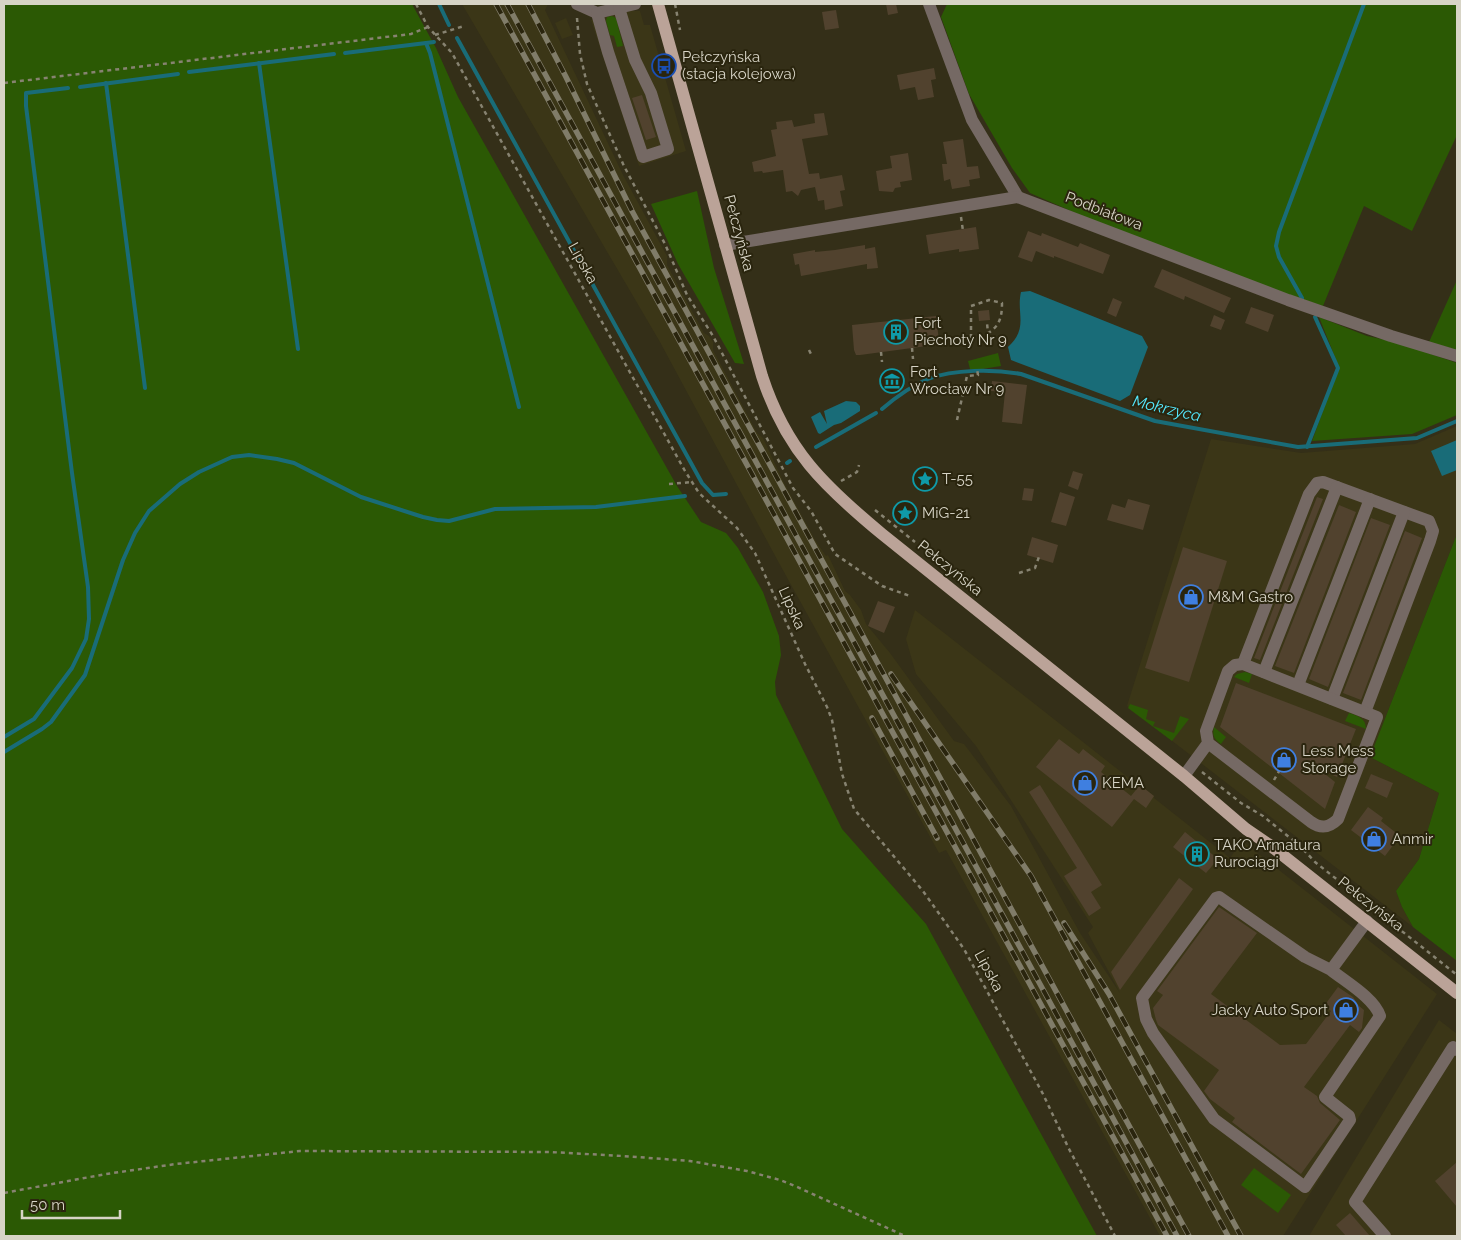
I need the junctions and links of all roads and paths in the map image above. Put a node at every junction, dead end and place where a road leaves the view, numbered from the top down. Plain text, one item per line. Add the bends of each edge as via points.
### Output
1 (416, 4) edge
2 (635, 4) edge
3 (658, 4) edge
4 (929, 4) edge
5 (579, 5) edge
6 (619, 8) junction
7 (597, 13) junction
8 (428, 26) junction
9 (464, 26) dead end
10 (436, 36) junction
11 (4, 83) edge
12 (1018, 197) junction
13 (725, 245) junction
14 (987, 323) dead end
15 (971, 338) dead end
16 (912, 348) dead end
17 (809, 350) dead end
18 (881, 352) dead end
19 (814, 355) dead end
20 (1457, 356) edge
21 (913, 359) dead end
22 (882, 362) dead end
23 (977, 369) dead end
24 (958, 420) dead end
25 (859, 465) dead end
26 (837, 479) dead end
27 (692, 482) junction
28 (669, 484) dead end
29 (1337, 487) junction
30 (1370, 499) junction
31 (869, 505) dead end
32 (1404, 512) junction
33 (916, 543) dead end
34 (1040, 554) dead end
35 (1019, 573) dead end
36 (910, 596) dead end
37 (1243, 664) junction
38 (1264, 672) junction
39 (1298, 686) junction
40 (1332, 699) junction
41 (1365, 712) junction
42 (1208, 743) junction
43 (1283, 764) dead end
44 (1192, 765) junction
45 (1184, 776) junction
46 (1268, 789) junction
47 (1367, 921) junction
48 (1331, 970) junction
49 (1457, 975) edge
50 (1457, 993) edge
51 (1456, 1051) edge
52 (4, 1193) edge
53 (905, 1236) edge
54 (1116, 1236) edge
55 (1385, 1236) edge

1 - 8 path, Lipska
2 - 6 street
3 - 13 main road, Pełczyńska
4 - 12 street via 972,120
5 - 7 street
5 - 36 path via 578,38 586,84 687,294 718,345 794,488 835,554 882,586
6 - 7 street
6 - 7 street via 668,149 643,157
8 - 10 path, Lipska
8 - 11 path via 411,34
9 - 10 path
10 - 27 path, Lipska via 452,53
12 - 13 street, Podbiałowa
12 - 20 street, Podbiałowa via 1288,300
13 - 45 main road, Pełczyńska via 766,391 791,442 812,469 867,522
14 - 15 path via 988,333 1002,316 1002,303 989,300 971,306
16 - 21 path
17 - 19 path
18 - 22 path
23 - 24 path via 978,375 967,376
25 - 26 path via 857,472 840,481
27 - 28 path
27 - 54 path, Lipska via 737,528 755,553 827,707 842,774 854,809 923,891 964,949
29 - 30 street
29 - 37 street via 1318,483 1309,494
29 - 38 street
30 - 32 street
30 - 39 street
31 - 33 path
32 - 40 street
32 - 41 street via 1429,522 1433,532
34 - 35 path via 1035,568
37 - 38 street
37 - 42 street via 1228,671 1206,731
38 - 39 street
39 - 40 street
40 - 41 street
41 - 46 street via 1377,717 1338,820 1333,824 1316,826
42 - 44 street
42 - 46 street
43 - 46 path
44 - 45 street
44 - 49 path via 1278,828 1315,862
45 - 47 main road, Pełczyńska via 1246,829
47 - 48 street
47 - 50 main road, Pełczyńska
48 - 48 street via 1305,957 1219,897 1142,998 1153,1033 1214,1120 1305,1187 1350,1120 1325,1097 1380,1016 1371,1001
51 - 55 street via 1355,1202
52 - 53 path via 176,1164 300,1151 550,1152 690,1161 747,1171 795,1186

